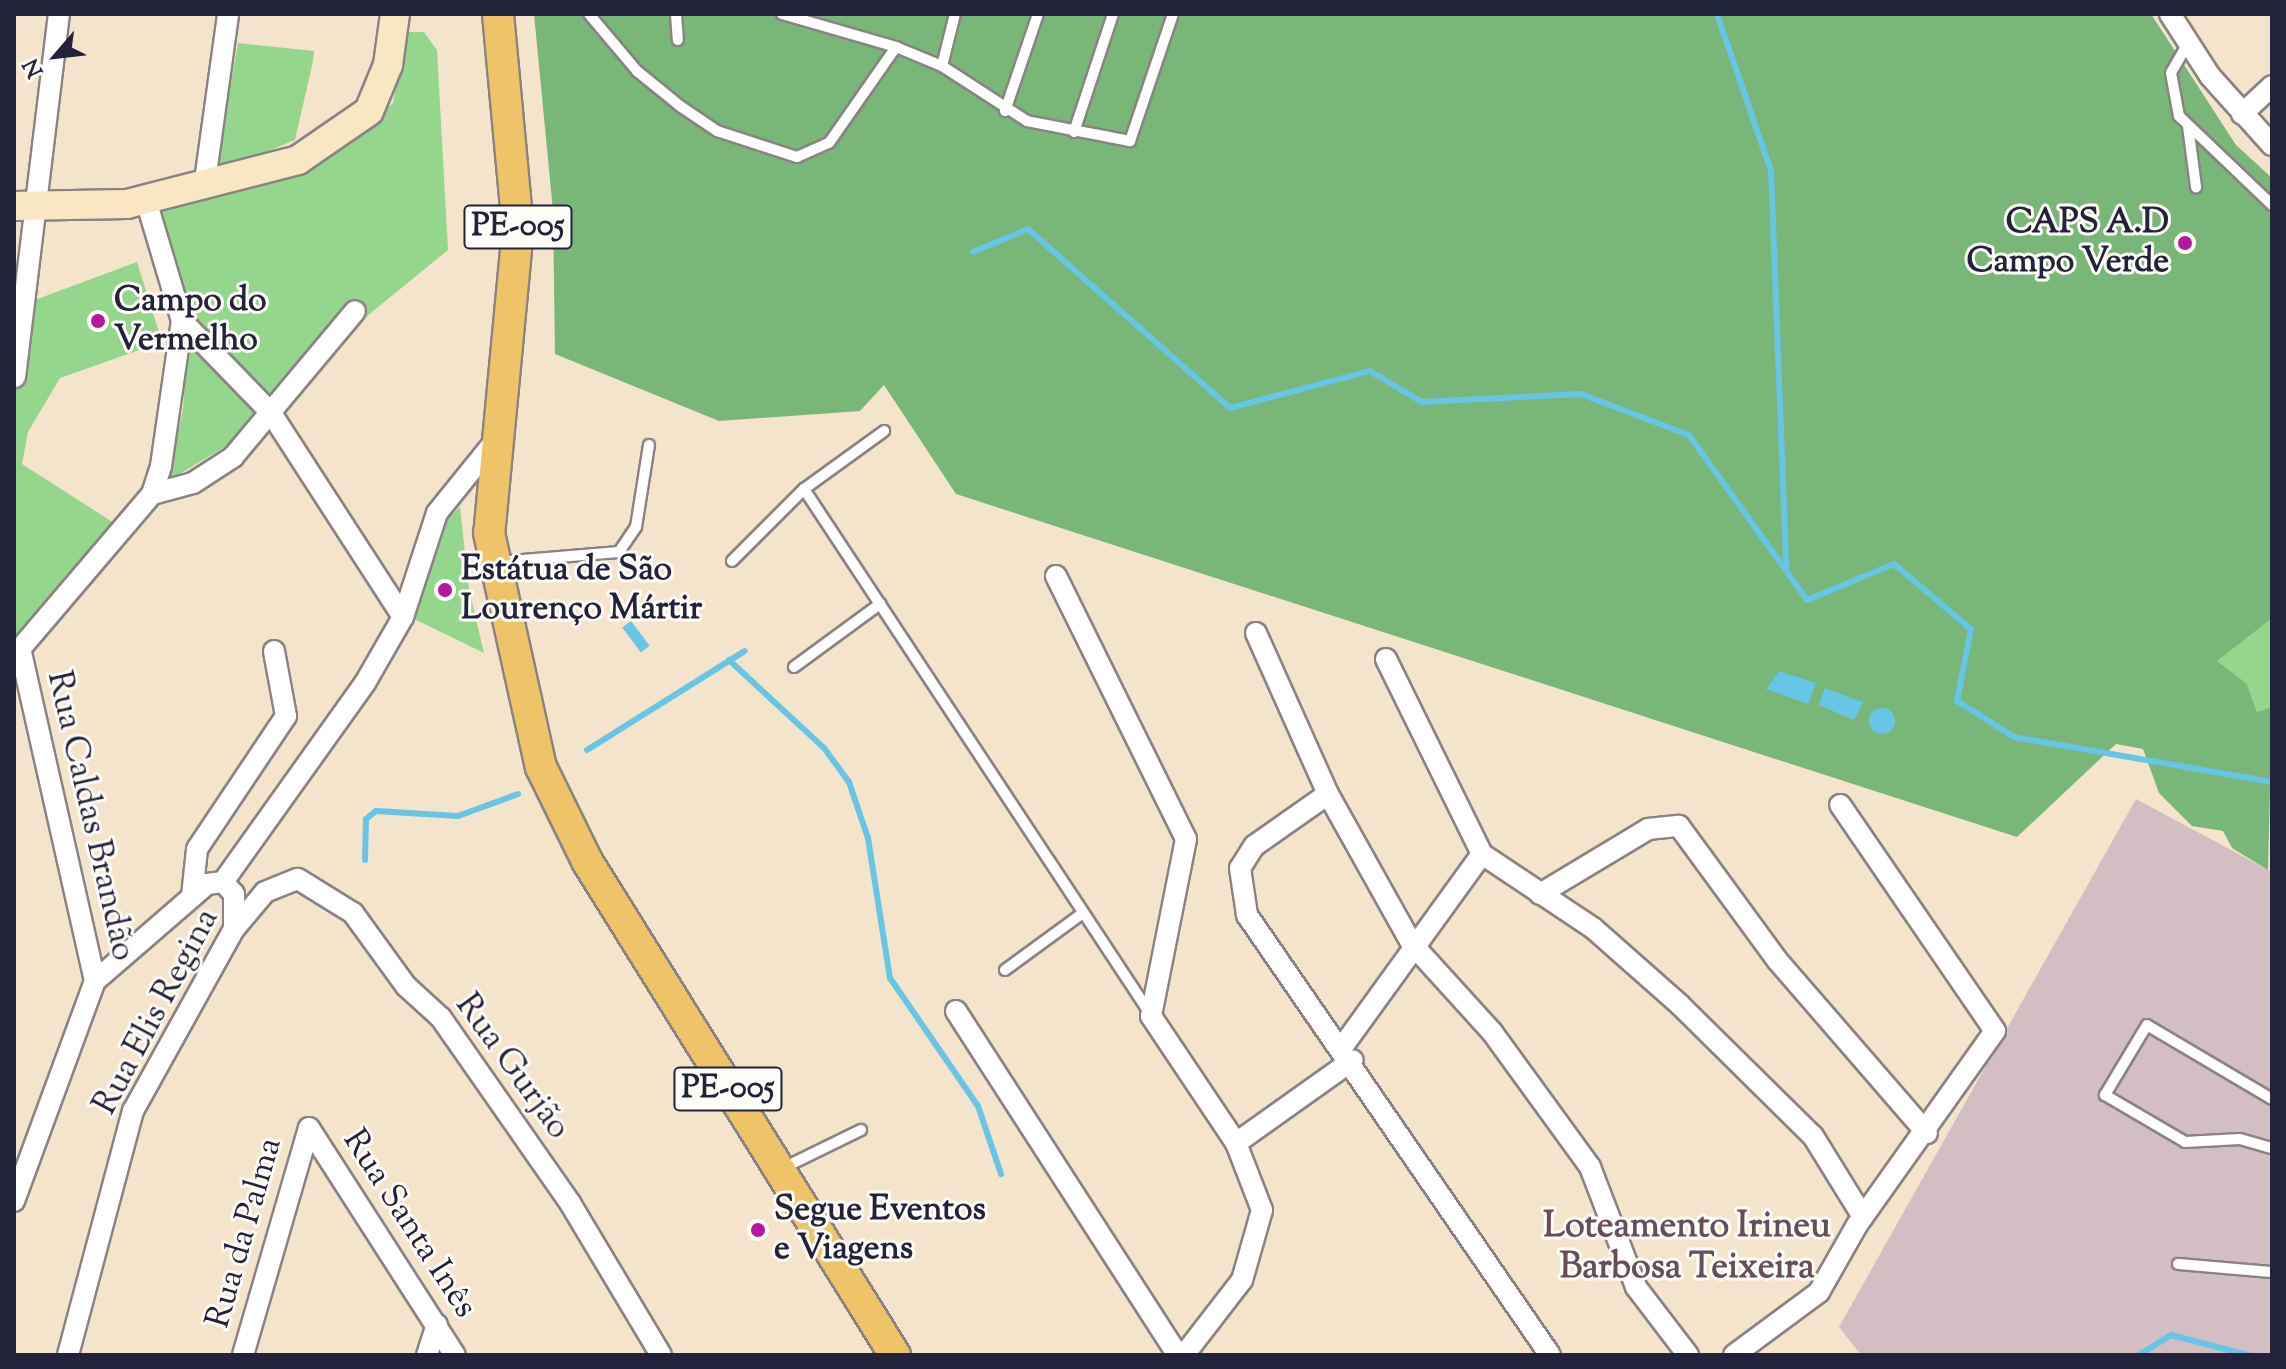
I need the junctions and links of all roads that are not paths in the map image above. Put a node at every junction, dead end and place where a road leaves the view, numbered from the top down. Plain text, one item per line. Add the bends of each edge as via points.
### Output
1 (59, 14) edge
2 (228, 14) edge
3 (395, 14) edge
4 (498, 14) edge
5 (589, 14) edge
6 (676, 14) edge
7 (782, 14) edge
8 (955, 14) edge
9 (1038, 14) edge
10 (1113, 14) edge
11 (1173, 14) edge
12 (2170, 14) edge
13 (678, 40) dead end
14 (2187, 45) junction
15 (896, 47) junction
16 (942, 66) junction
17 (2272, 86) edge
18 (1005, 111) junction
19 (2242, 114) junction
20 (2188, 126) junction
21 (1074, 132) junction
22 (2272, 145) edge
23 (2196, 187) dead end
24 (204, 188) junction
25 (146, 200) junction
26 (2272, 205) edge
27 (25, 207) edge
28 (355, 311) dead end
29 (182, 321) junction
30 (15, 377) edge
31 (271, 413) junction
32 (884, 431) dead end
33 (496, 440) junction
34 (649, 445) dead end
35 (804, 489) junction
36 (152, 494) junction
37 (732, 561) dead end
38 (493, 562) junction
39 (1056, 576) dead end
40 (880, 604) junction
41 (403, 617) junction
42 (1256, 633) dead end
43 (274, 651) dead end
44 (17, 652) edge
45 (1386, 659) dead end
46 (794, 667) dead end
47 (1328, 794) junction
48 (1840, 805) dead end
49 (1482, 854) junction
50 (223, 882) junction
51 (265, 892) joint
52 (1540, 894) junction
53 (192, 896) junction
54 (1083, 913) junction
55 (234, 929) junction
56 (1412, 944) junction
57 (1005, 970) dead end
58 (95, 981) junction
59 (956, 1011) dead end
60 (1151, 1016) junction
61 (1348, 1053) junction
62 (2272, 1099) edge
63 (309, 1128) joint
64 (861, 1130) dead end
65 (1927, 1133) junction
66 (24, 1138) edge
67 (1236, 1143) junction
68 (2272, 1148) edge
69 (779, 1170) junction
70 (14, 1201) edge
71 (1863, 1217) junction
72 (2178, 1264) dead end
73 (2272, 1272) edge
74 (437, 1325) junction
75 (888, 1351) edge
76 (68, 1355) edge
77 (243, 1355) edge
78 (427, 1355) edge
79 (455, 1355) edge
80 (661, 1355) edge
81 (1181, 1355) edge
82 (1550, 1355) edge
83 (1688, 1355) edge
84 (1734, 1355) edge

1 - 27 street
2 - 24 street
3 - 24 street via 379,91 351,129 298,160
4 - 33 main road, PE-005 via 518,229
5 - 15 lane via 637,71 680,106 717,131 797,157 829,143
6 - 13 lane
7 - 15 lane
8 - 16 lane
9 - 18 lane
10 - 21 lane
11 - 21 lane via 1130,141
12 - 14 street
14 - 19 street
14 - 20 lane via 2171,73 2171,95
15 - 16 lane
16 - 18 lane
17 - 19 street
18 - 21 lane
19 - 22 street
20 - 23 lane
20 - 26 lane
24 - 25 street
25 - 27 street
25 - 29 street, Rua Caldas Brandão
27 - 30 street
28 - 31 street
29 - 31 street
29 - 36 street, Rua Caldas Brandão via 170,423
31 - 36 street via 214,471
31 - 41 street
32 - 35 lane
33 - 38 main road, PE-005
33 - 41 street via 437,513
34 - 38 lane via 636,527 619,552
35 - 37 lane
35 - 40 lane
36 - 44 street, Rua Caldas Brandão
38 - 69 main road, PE-005 via 534,743 564,821
39 - 60 street via 1186,839
40 - 46 lane
40 - 54 lane
41 - 50 street
42 - 47 street
43 - 53 street via 286,716 197,849
44 - 58 street, Rua Caldas Brandão
45 - 49 street
47 - 56 street
47 - 61 street via 1254,846 1240,868 1240,891 1247,915
48 - 65 street via 1995,1031
49 - 52 street
49 - 56 street
50 - 53 street
50 - 55 street via 237,905
51 - 55 street, Rua Elis Regina
51 - 80 street, Rua Gurjão via 285,880 313,883 375,936 570,1203
52 - 65 street via 1648,829 1679,826 1777,960
52 - 71 street via 1593,928 1778,1099 1813,1136
53 - 58 street
54 - 57 lane
54 - 60 lane
55 - 76 street, Rua Elis Regina via 133,1111
56 - 61 street
56 - 83 street via 1552,1110 1600,1187 1636,1287
58 - 66 street, Rua Caldas Brandão
59 - 81 street
60 - 67 street
61 - 67 street
61 - 82 street
62 - 68 lane via 2147,1025 2105,1095 2185,1142 2240,1139
63 - 74 street, Rua Santa Inês
63 - 77 street, Rua da Palma
64 - 69 lane
65 - 71 street
66 - 70 street, Rua Caldas Brandão
67 - 81 street via 1262,1210 1254,1255
69 - 75 main road, PE-005
71 - 84 street via 1819,1292
72 - 73 lane
74 - 78 street
74 - 79 street, Rua Santa Inês

